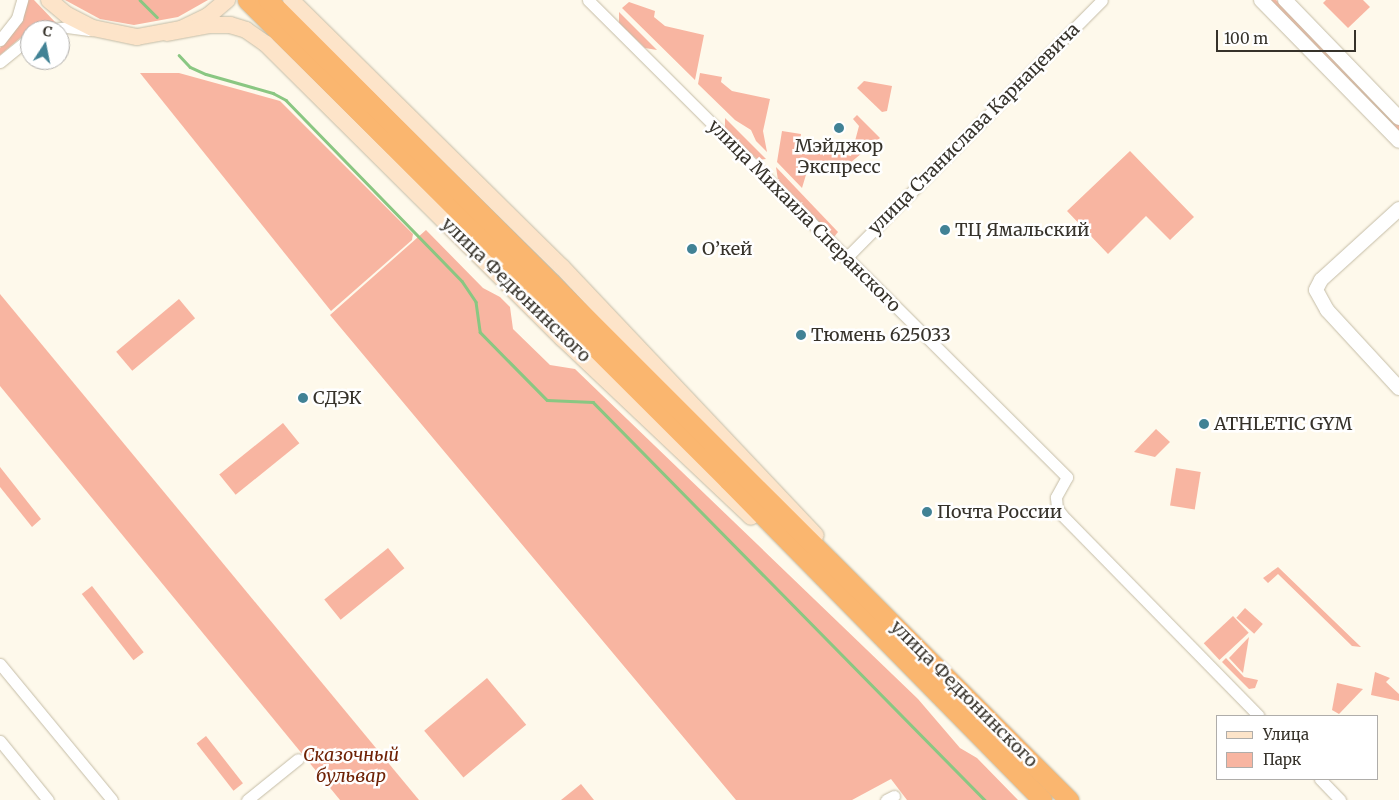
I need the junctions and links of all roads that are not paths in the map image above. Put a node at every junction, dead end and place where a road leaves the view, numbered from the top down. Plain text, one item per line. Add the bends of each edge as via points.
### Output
1 (22, 0) edge
2 (50, 0) edge
3 (227, 0) edge
4 (247, 0) edge
5 (268, 0) edge
6 (291, 0) edge
7 (588, 0) edge
8 (1102, 0) edge
9 (1261, 0) edge
10 (1285, 0) edge
11 (70, 27) edge
12 (108, 33) junction
13 (167, 33) junction
14 (0, 40) edge
15 (20, 46) edge
16 (0, 62) edge
17 (1399, 118) edge
18 (1399, 141) edge
19 (440, 181) junction
20 (1399, 209) edge
21 (846, 258) junction
22 (1399, 388) edge
23 (860, 589) junction
24 (848, 604) junction
25 (0, 664) edge
26 (1258, 715) edge
27 (0, 741) edge
28 (298, 759) dead end
29 (1321, 780) edge
30 (48, 800) edge
31 (112, 800) edge
32 (247, 800) edge
33 (1042, 800) edge
34 (1069, 800) edge
35 (1340, 800) edge

1 - 14 street via 16,18
2 - 12 main road via 80,22
3 - 13 main road via 195,23
4 - 19 highway
5 - 19 highway
6 - 23 main road, улица Федюнинского via 598,304 794,511
7 - 21 street, улица Михаила Сперанского
8 - 21 street, улица Станислава Карнацевича
9 - 18 street
10 - 17 street
11 - 12 street
12 - 13 main road via 137,37
13 - 24 main road, улица Федюнинского via 210,25 230,25 246,30 266,44 562,338 770,536
15 - 16 street
19 - 23 highway, улица Федюнинского
19 - 24 highway, улица Федюнинского
20 - 22 street via 1321,280 1316,290 1327,310
21 - 26 street, улица Михаила Сперанского via 1067,477 1056,497 1057,508 1062,515
23 - 34 highway, улица Федюнинского
24 - 33 highway, улица Федюнинского
25 - 31 street
27 - 30 street
28 - 32 street
29 - 35 street

